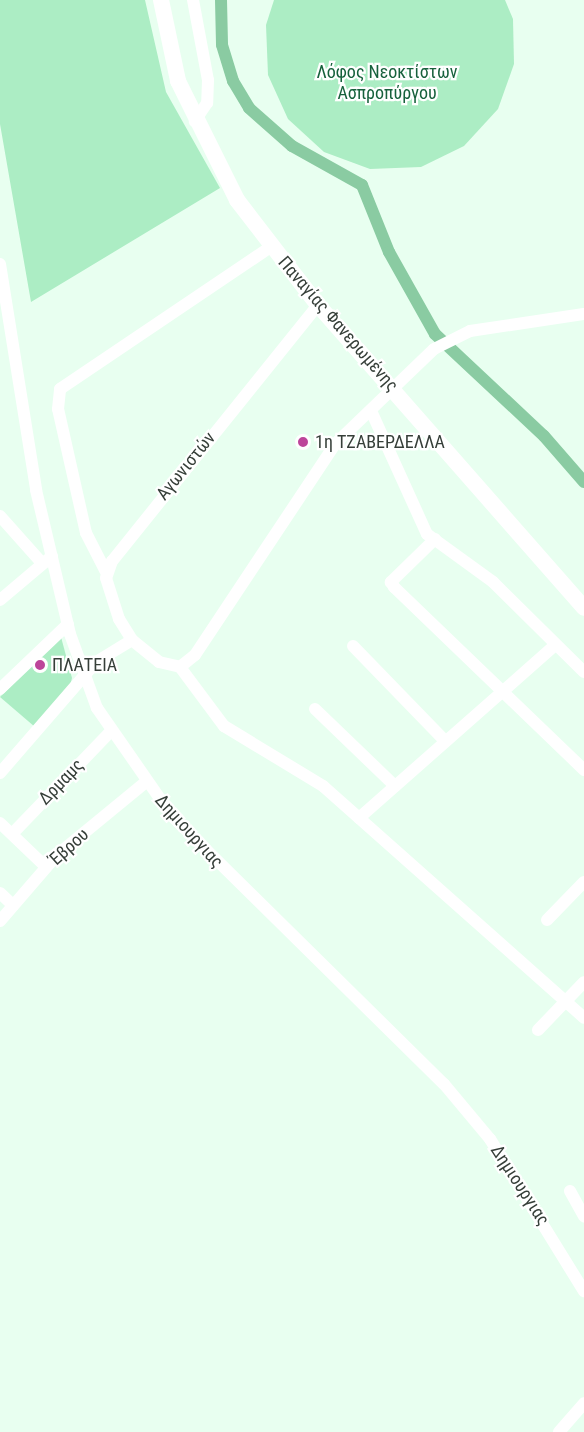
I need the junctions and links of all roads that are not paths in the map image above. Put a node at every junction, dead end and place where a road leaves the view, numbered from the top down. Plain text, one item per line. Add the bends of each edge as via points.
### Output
1 (161, 0) edge
2 (193, 0) edge
3 (195, 121) junction
4 (272, 246) junction
5 (0, 264) edge
6 (318, 305) junction
7 (584, 314) edge
8 (393, 388) junction
9 (372, 413) junction
10 (0, 516) edge
11 (435, 539) junction
12 (47, 559) junction
13 (107, 574) junction
14 (0, 600) edge
15 (584, 608) edge
16 (68, 624) junction
17 (132, 640) junction
18 (352, 646) dead end
19 (554, 646) junction
20 (180, 667) junction
21 (584, 672) edge
22 (85, 681) junction
23 (0, 689) edge
24 (501, 690) junction
25 (315, 709) dead end
26 (111, 731) junction
27 (445, 741) junction
28 (584, 770) edge
29 (0, 773) edge
30 (146, 782) junction
31 (395, 786) junction
32 (359, 818) junction
33 (0, 823) edge
34 (12, 834) junction
35 (46, 867) junction
36 (584, 882) edge
37 (0, 893) edge
38 (13, 905) junction
39 (547, 920) dead end
40 (0, 921) edge
41 (584, 982) edge
42 (565, 1000) junction
43 (584, 1018) edge
44 (538, 1030) dead end
45 (570, 1191) dead end
46 (584, 1215) edge
47 (584, 1291) edge
48 (584, 1403) edge
49 (559, 1432) edge

1 - 3 main road, Παναγίας Φανερωμένης via 178,81
2 - 3 street via 208,80 207,103
3 - 4 main road, Παναγίας Φανερωμένης via 237,200
4 - 6 main road, Παναγίας Φανερωμένης
4 - 13 street via 60,388 58,410 86,533
5 - 12 street, Δημιουργιας
6 - 8 main road, Παναγίας Φανερωμένης
6 - 13 street, Αγωνιστών via 124,540
7 - 8 street via 491,327 451,339 434,349
8 - 9 street
8 - 15 main road, Παναγίας Φανερωμένης
9 - 11 street via 416,513
9 - 20 street via 334,444 195,655
10 - 12 street
11 - 19 street via 492,582
11 - 24 street via 391,582
12 - 14 street
12 - 16 street, Δημιουργιας
13 - 17 street via 108,596
16 - 22 street, Δημιουργιας
16 - 23 street
17 - 20 street via 159,662
17 - 22 street via 96,662
18 - 27 street
19 - 21 street
19 - 24 street
20 - 32 street via 242,742 294,765
22 - 26 street, Δημιουργιας
22 - 29 street
24 - 27 street
24 - 28 street
25 - 31 street
26 - 30 street, Δημιουργιας
26 - 34 street, Δρμαμς
27 - 31 street
30 - 35 street, Έβρου
30 - 47 street, Δημιουργιας via 216,863 444,1084 490,1139
31 - 32 street
32 - 42 street
33 - 34 street
34 - 35 street
35 - 38 street, Έβρου
36 - 39 street
37 - 38 street
38 - 40 street, Έβρου
41 - 42 street
42 - 43 street
42 - 44 street
45 - 46 street
48 - 49 street

